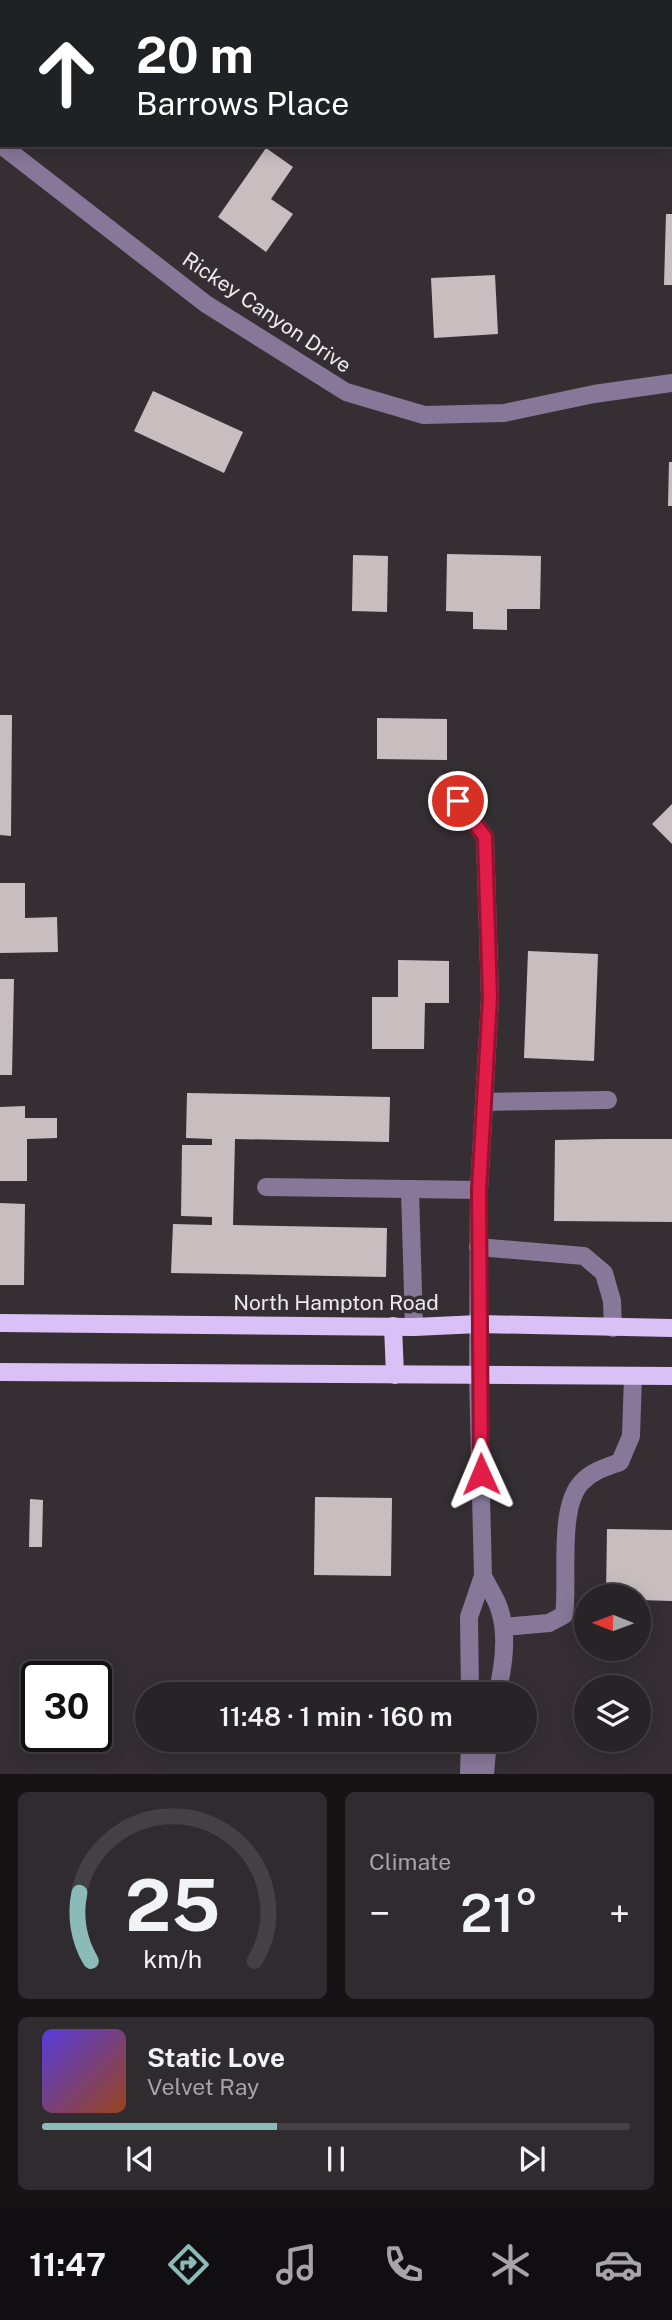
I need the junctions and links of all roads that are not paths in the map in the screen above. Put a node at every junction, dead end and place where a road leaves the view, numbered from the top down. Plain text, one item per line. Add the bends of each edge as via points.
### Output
1 (4, 147) edge
2 (672, 383) edge
3 (445, 783) dead end
4 (484, 1095) junction
5 (608, 1100) dead end
6 (266, 1187) dead end
7 (479, 1190) junction
8 (410, 1191) junction
9 (478, 1247) junction
10 (0, 1323) edge
11 (479, 1324) junction
12 (393, 1326) junction
13 (414, 1327) junction
14 (613, 1328) junction
15 (672, 1328) edge
16 (0, 1372) edge
17 (395, 1375) junction
18 (478, 1375) junction
19 (634, 1376) junction
20 (672, 1376) edge
21 (483, 1576) junction
22 (504, 1627) junction
23 (470, 1682) edge
24 (500, 1682) edge
25 (470, 1752) edge
26 (487, 1752) edge
27 (469, 1774) edge
28 (485, 1774) edge

1 - 2 street, Rickey Canyon Drive via 206,304 346,392 424,415 504,413
3 - 4 street via 485,837 490,998
4 - 5 street
4 - 7 street
6 - 8 street
7 - 8 street
7 - 9 street
8 - 13 street
9 - 11 street
9 - 14 street via 584,1256 604,1273
10 - 12 main road, North Hampton Road
11 - 13 main road, North Hampton Road
11 - 14 main road, North Hampton Road
11 - 18 street
12 - 13 main road, North Hampton Road
12 - 17 main road
14 - 15 main road, North Hampton Road
16 - 17 main road
17 - 18 main road
18 - 19 main road
18 - 21 street
19 - 20 main road
19 - 22 street via 631,1436 620,1462 580,1483 571,1506 565,1534 564,1615 549,1623
21 - 22 street
21 - 23 street via 469,1617
22 - 24 street
25 - 27 street
26 - 28 street

